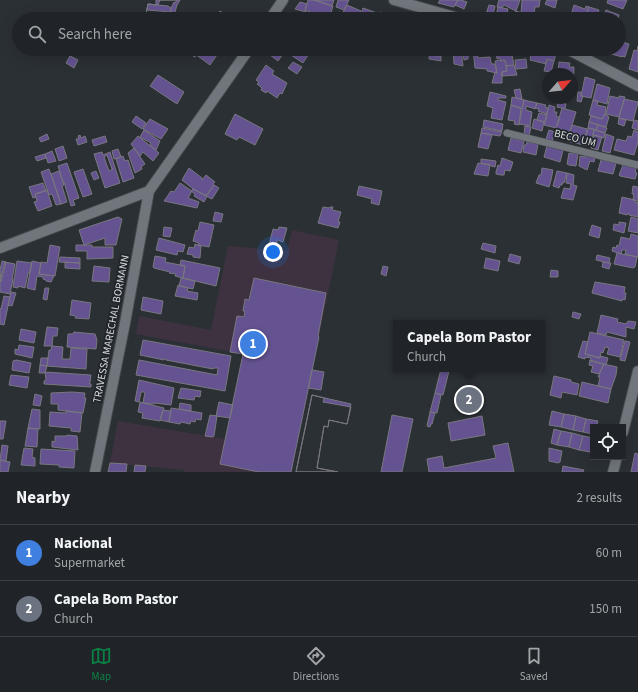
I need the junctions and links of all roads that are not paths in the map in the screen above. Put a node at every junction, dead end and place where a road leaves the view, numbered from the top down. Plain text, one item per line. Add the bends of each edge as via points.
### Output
1 (283, 0) edge
2 (394, 0) edge
3 (275, 12) edge
4 (437, 12) edge
5 (244, 56) edge
6 (580, 56) edge
7 (638, 86) edge
8 (507, 133) dead end
9 (638, 165) edge
10 (149, 191) junction
11 (0, 248) edge
12 (638, 372) edge
13 (625, 424) edge
14 (616, 460) edge
15 (95, 472) edge
16 (613, 472) edge

1 - 3 street
2 - 4 street
5 - 10 street
6 - 7 street
8 - 9 lane, BECO UM
10 - 11 street
10 - 15 street, TRAVESSA MARECHAL BORMANN
12 - 13 street
14 - 16 street

